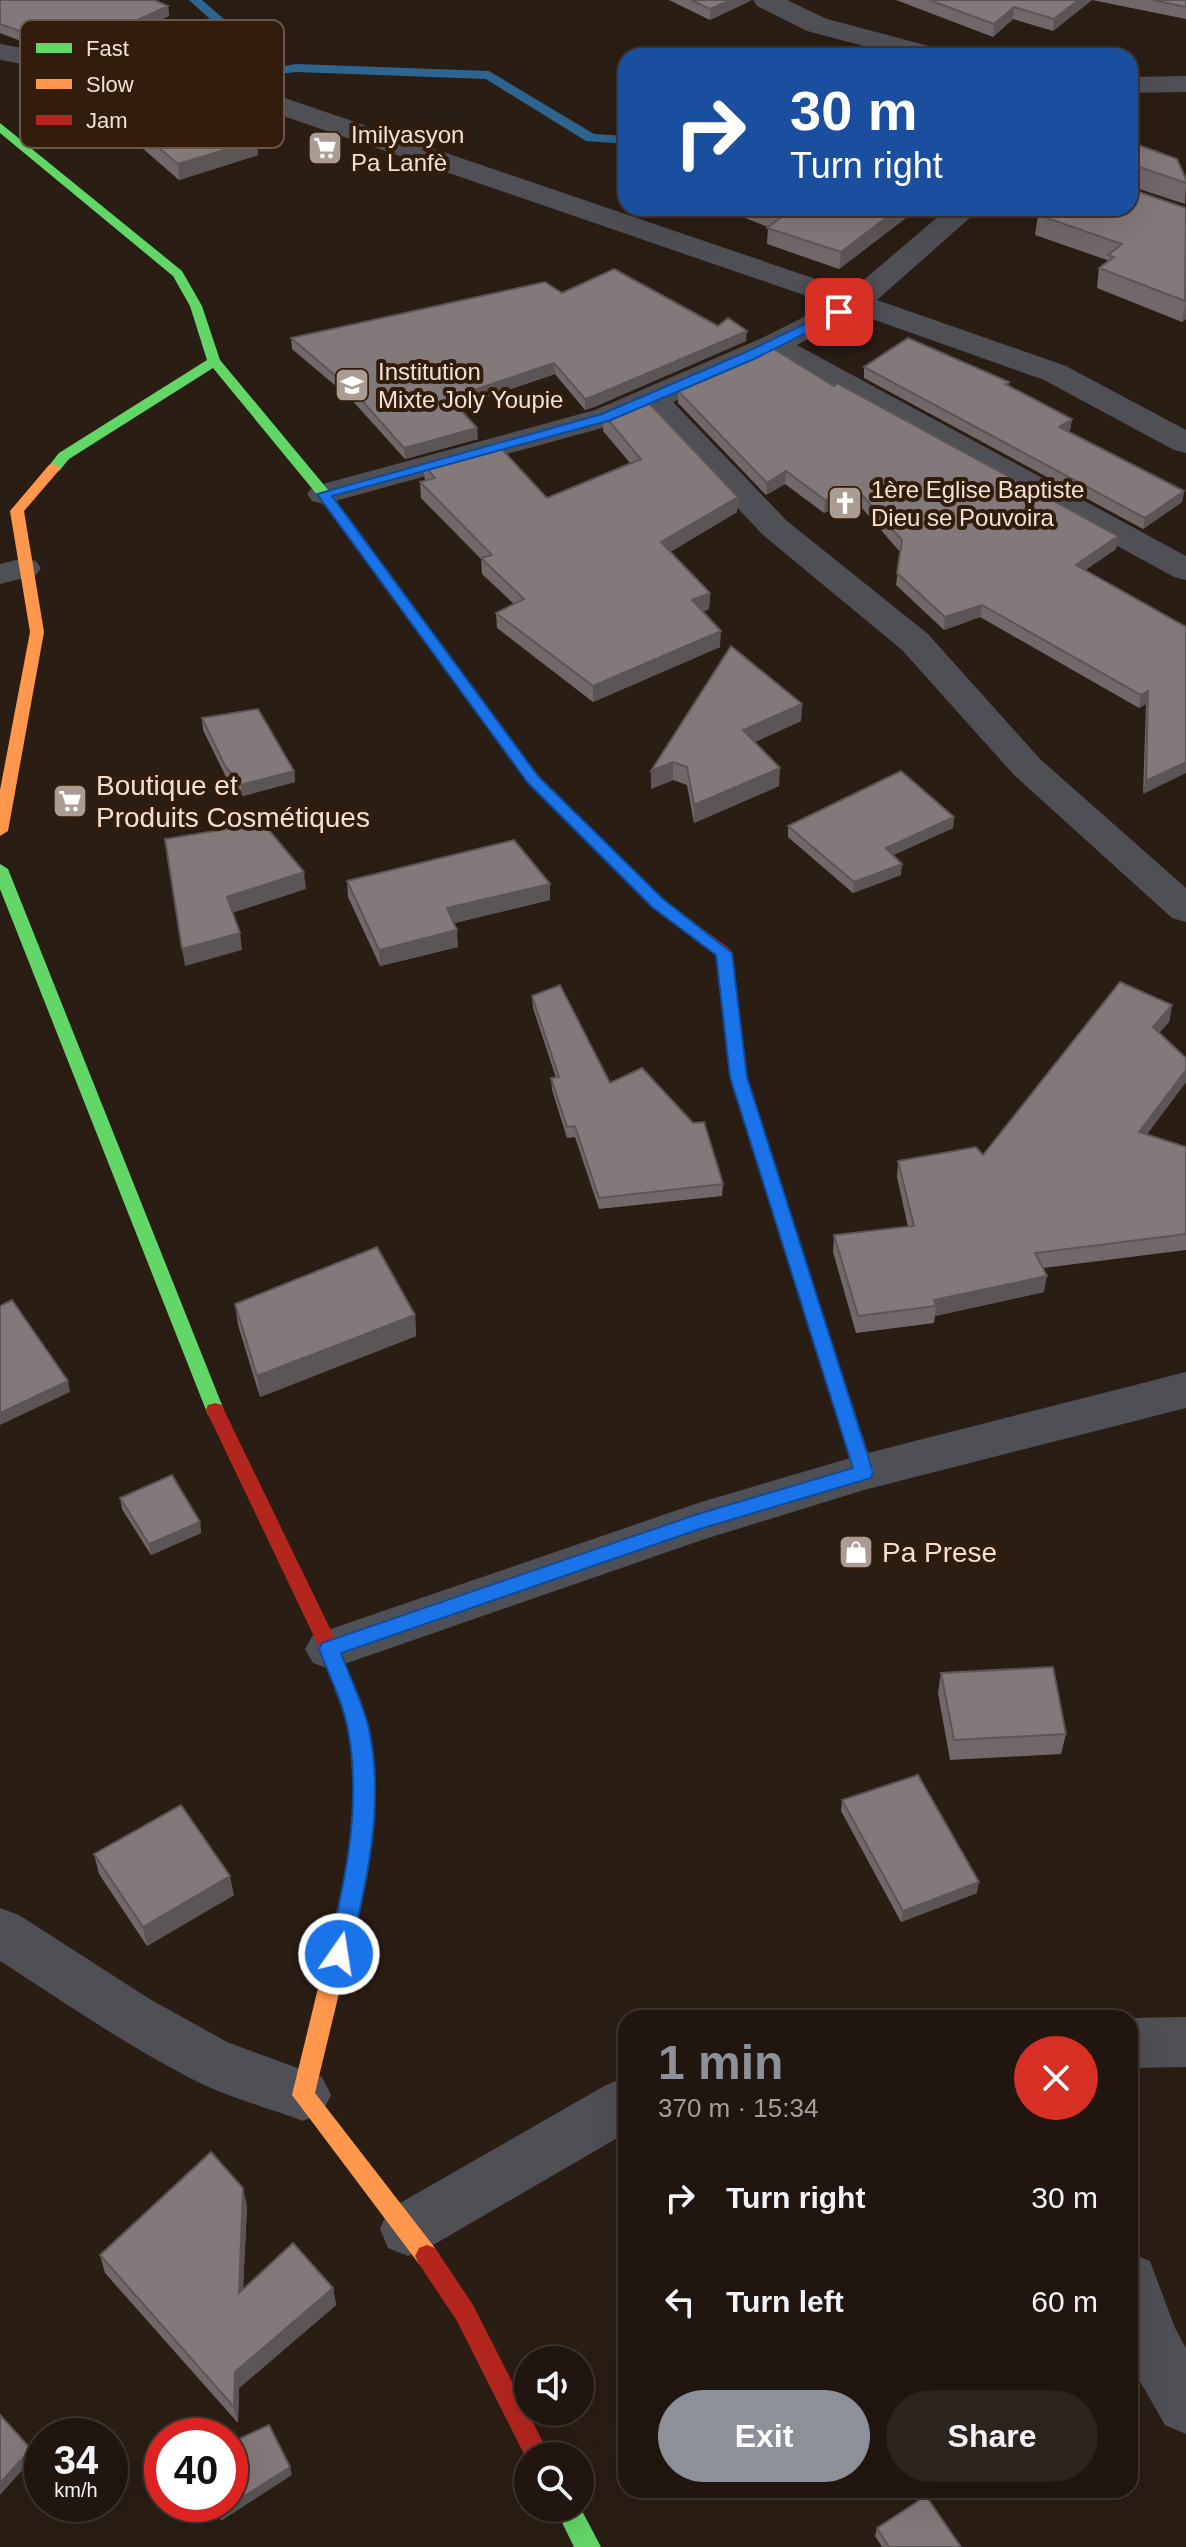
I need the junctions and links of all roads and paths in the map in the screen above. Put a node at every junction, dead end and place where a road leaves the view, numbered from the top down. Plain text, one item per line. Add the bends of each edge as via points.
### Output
1 (766, 0) edge
2 (904, 48) edge
3 (0, 52) edge
4 (20, 56) edge
5 (1186, 84) edge
6 (1138, 85) edge
7 (284, 107) edge
8 (0, 127) edge
9 (20, 144) edge
10 (25, 148) edge
11 (957, 216) edge
12 (854, 304) junction
13 (773, 345) junction
14 (214, 361) junction
15 (652, 399) junction
16 (1186, 443) edge
17 (324, 494) junction
18 (1186, 570) edge
19 (12, 571) edge
20 (0, 831) edge
21 (0, 869) edge
22 (1186, 909) edge
23 (1186, 1390) edge
24 (864, 1472) junction
25 (330, 1649) junction
26 (0, 1932) edge
27 (1186, 2042) edge
28 (1138, 2043) edge
29 (303, 2095) junction
30 (618, 2108) edge
31 (408, 2229) junction
32 (1138, 2305) edge
33 (1186, 2404) edge
34 (531, 2442) edge
35 (575, 2522) edge
36 (588, 2547) edge

1 - 2 street via 817,25
3 - 4 street
5 - 6 street
7 - 12 street
8 - 9 street
10 - 14 street via 178,274 196,306
11 - 12 street
12 - 13 street
12 - 16 street via 1055,373
13 - 15 street
13 - 18 street
14 - 17 street
14 - 19 street via 64,456 17,511
15 - 17 street via 606,417
15 - 22 street via 775,528 915,642 1027,767
17 - 24 street via 533,779 657,903 724,953 738,1077
19 - 20 street via 37,632
21 - 25 street via 220,1423
23 - 24 street
24 - 25 street via 698,1522
25 - 29 street via 359,1728 365,1802 356,1882
26 - 29 street via 210,2061
27 - 28 street
29 - 31 street
30 - 31 street
31 - 34 street via 465,2313
32 - 33 street via 1150,2342
35 - 36 street

